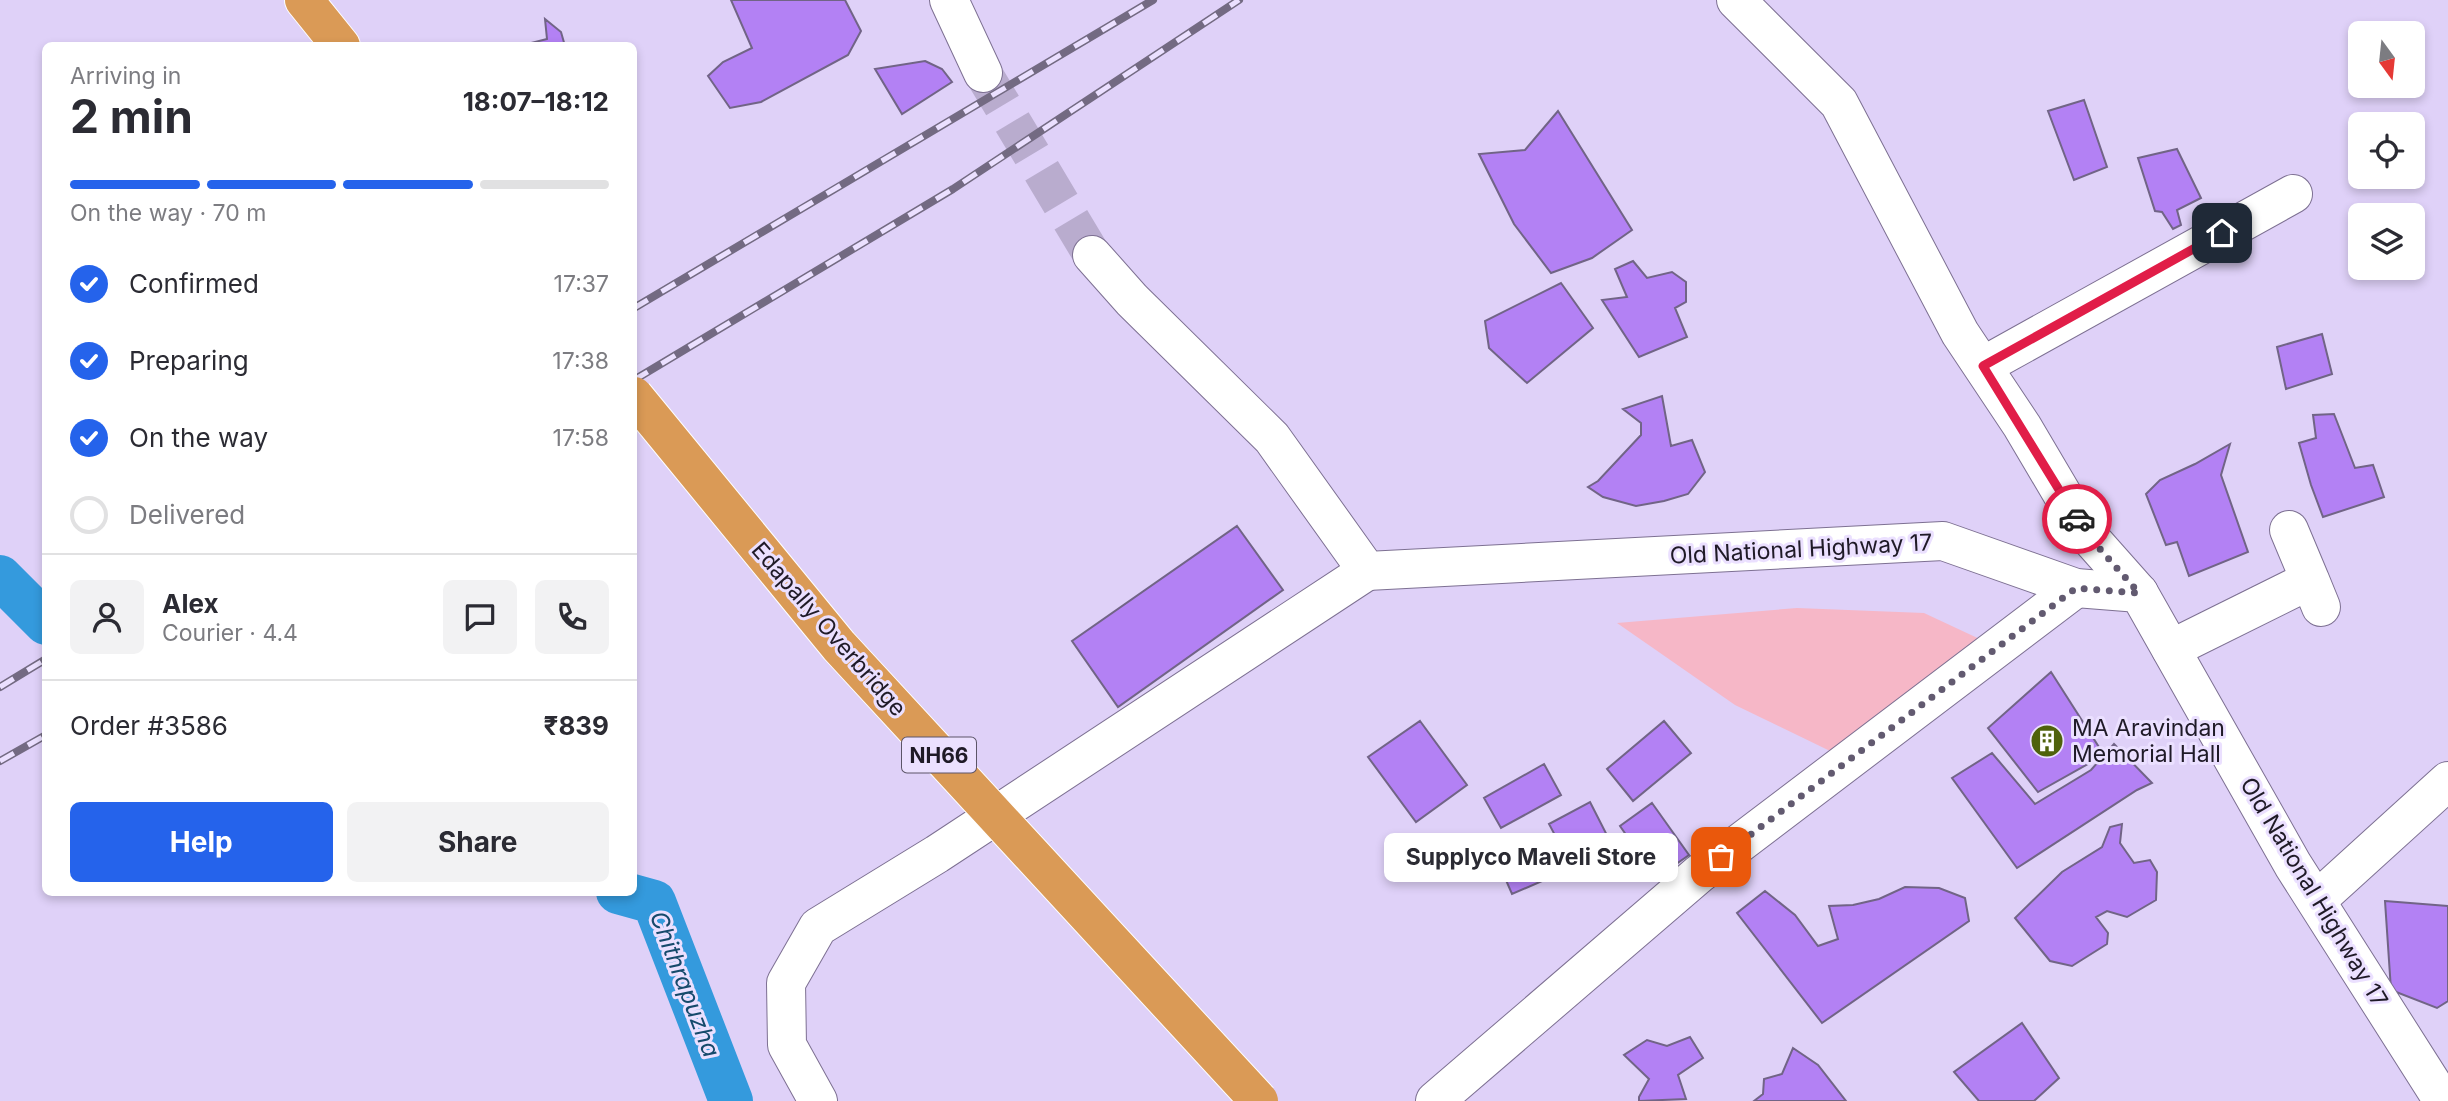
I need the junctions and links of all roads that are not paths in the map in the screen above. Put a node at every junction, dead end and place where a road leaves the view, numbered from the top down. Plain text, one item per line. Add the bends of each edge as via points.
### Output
1 (304, 0) edge
2 (949, 0) edge
3 (1736, 0) edge
4 (338, 42) edge
5 (983, 73) tunnel mouth
6 (2293, 194) dead end
7 (1092, 255) tunnel mouth
8 (1983, 366) junction
9 (637, 400) edge
10 (2289, 530) dead end
11 (1367, 571) junction
12 (2076, 588) junction
13 (2139, 593) junction
14 (2171, 649) junction
15 (2448, 781) edge
16 (2317, 900) junction
17 (818, 1101) edge
18 (1259, 1101) edge
19 (1435, 1101) edge
20 (2444, 1101) edge

1 - 4 highway
2 - 5 street
3 - 8 street via 1839,103 1959,333
6 - 8 street
7 - 11 street via 1272,438
8 - 13 street via 2084,531
9 - 18 highway, Edapally Overbridge / NH66, bridge via 839,646
10 - 14 street via 2316,594
11 - 12 street, Old National Highway 17 via 1943,541
11 - 17 street via 818,927 786,983 787,1045
12 - 13 street, Old National Highway 17
12 - 19 street via 1699,874
13 - 14 street, Old National Highway 17
14 - 16 street, Old National Highway 17
15 - 16 street
16 - 20 street, Old National Highway 17

